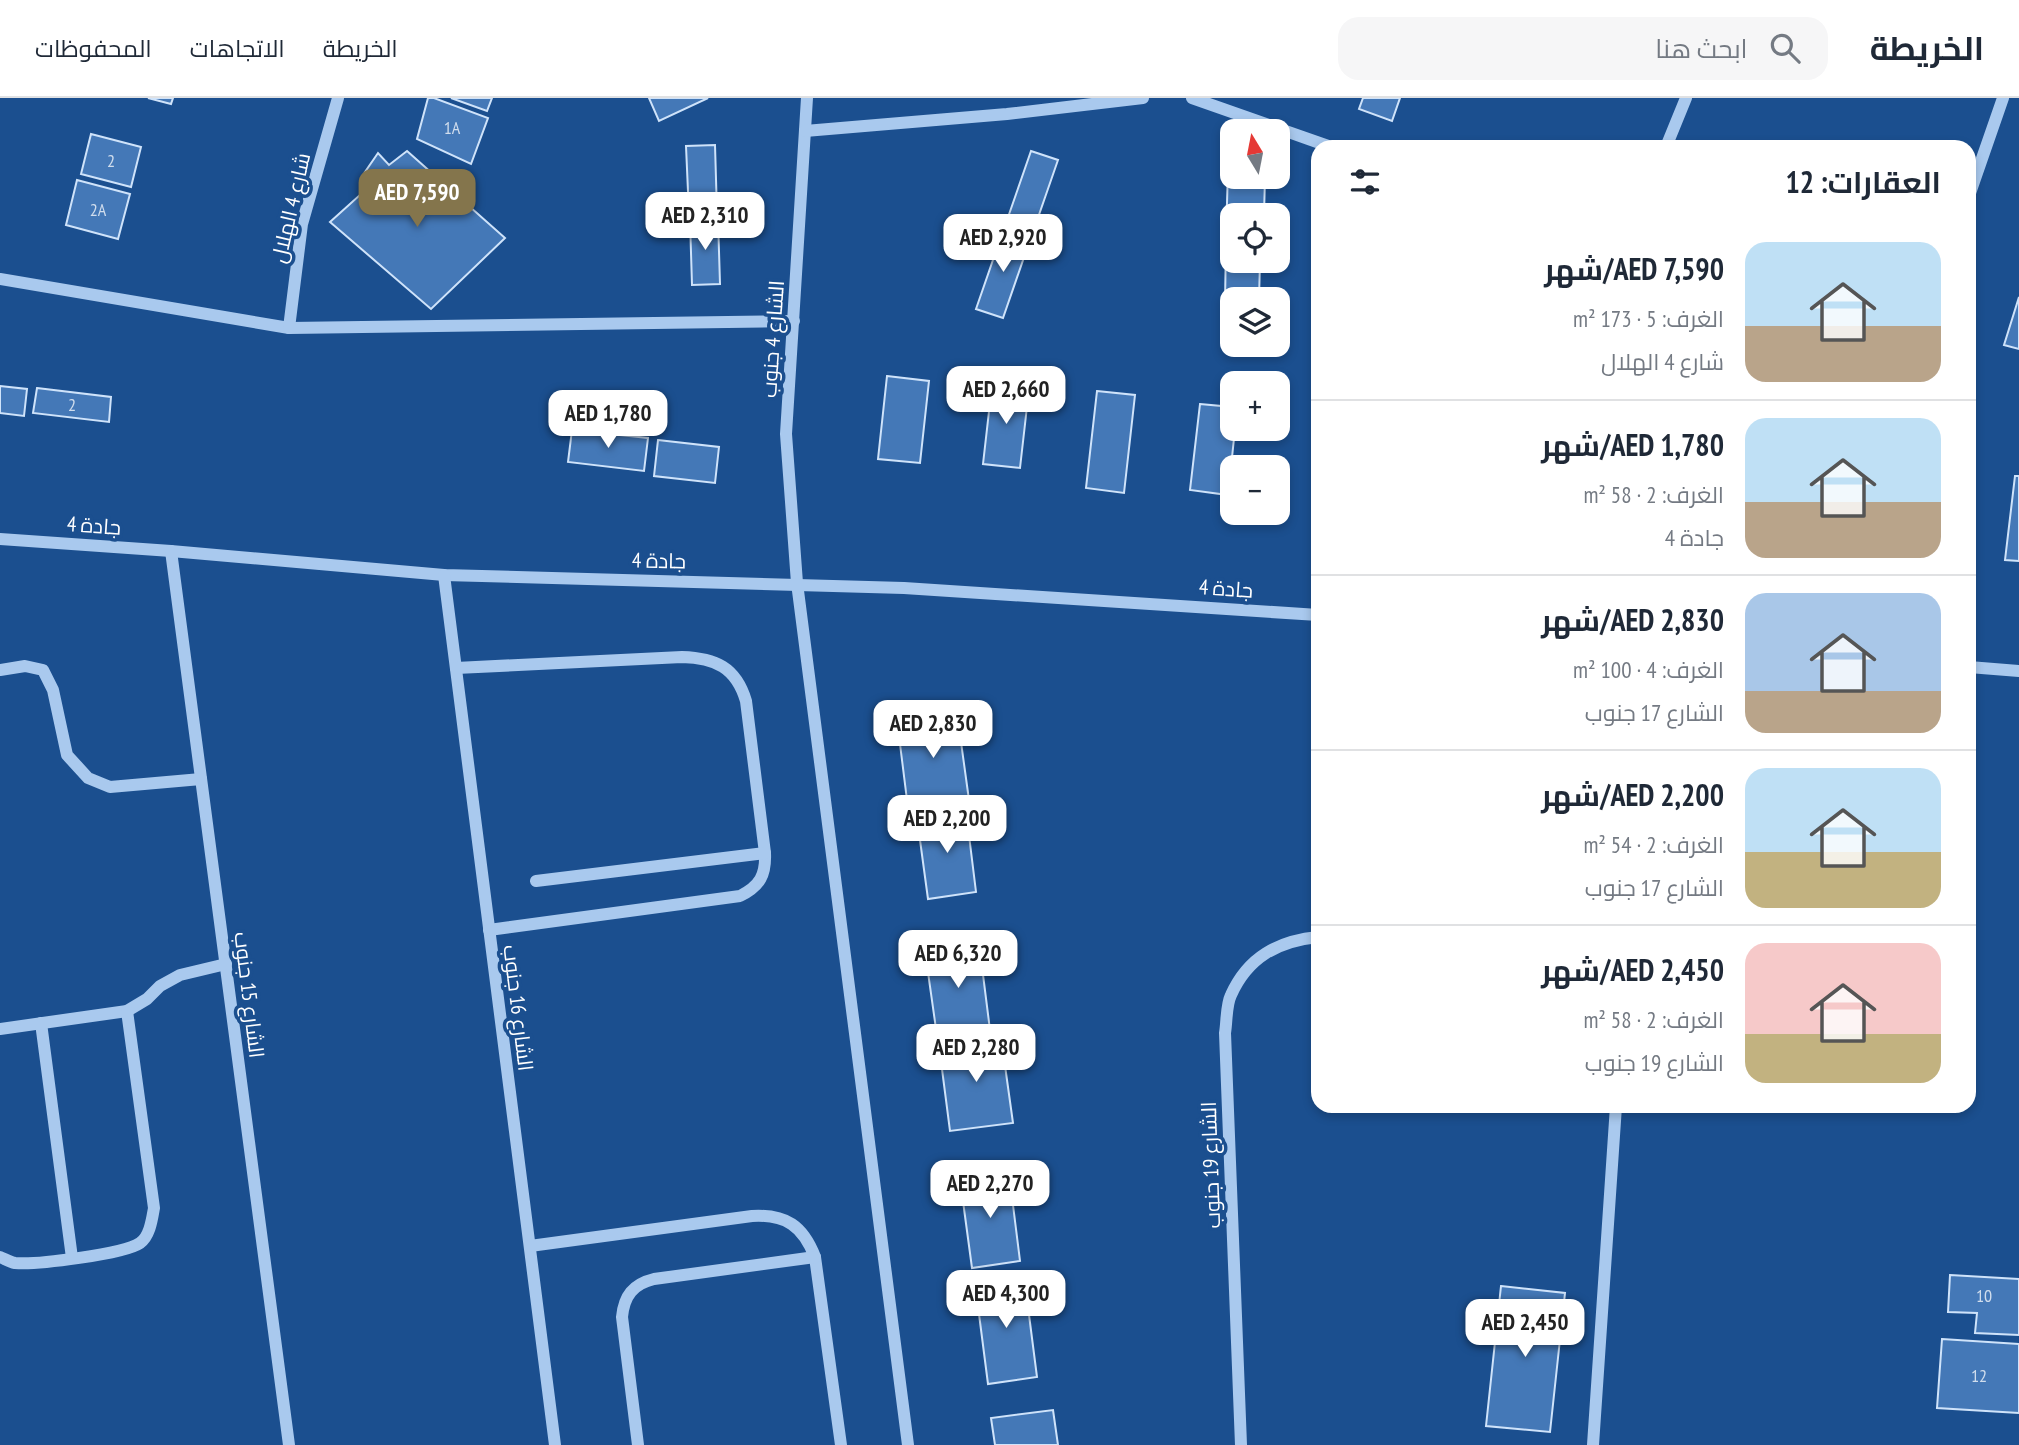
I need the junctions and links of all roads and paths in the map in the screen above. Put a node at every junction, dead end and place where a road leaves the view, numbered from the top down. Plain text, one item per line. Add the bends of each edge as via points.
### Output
1 (338, 98) edge
2 (807, 98) edge
3 (1143, 98) edge
4 (1192, 98) edge
5 (1686, 98) edge
6 (2003, 98) edge
7 (805, 131) junction
8 (1311, 140) edge
9 (1669, 140) edge
10 (1976, 177) edge
11 (0, 279) edge
12 (794, 321) junction
13 (289, 328) junction
14 (0, 539) edge
15 (171, 551) junction
16 (444, 576) junction
17 (797, 583) junction
18 (1311, 614) edge
19 (456, 668) junction
20 (1976, 668) edge
21 (0, 670) edge
22 (2019, 671) edge
23 (201, 779) junction
24 (765, 853) junction
25 (536, 881) dead end
26 (489, 930) junction
27 (1311, 938) edge
28 (226, 964) junction
29 (127, 1011) junction
30 (41, 1023) junction
31 (0, 1029) edge
32 (1616, 1113) edge
33 (530, 1246) junction
34 (0, 1257) edge
35 (815, 1257) junction
36 (72, 1258) junction
37 (289, 1445) edge
38 (555, 1445) edge
39 (638, 1445) edge
40 (841, 1445) edge
41 (908, 1445) edge
42 (1241, 1445) edge
43 (1592, 1445) edge

1 - 13 street, شارع 4 الهلال via 302,224
2 - 7 street, الشارع 4 جنوب
3 - 7 street
4 - 8 street
5 - 9 street
6 - 10 street
7 - 12 street, الشارع 4 جنوب
11 - 13 street
12 - 13 street
12 - 17 street, الشارع 4 جنوب via 786,434
14 - 15 street, جادة 4
15 - 16 street, جادة 4
15 - 23 street, الشارع 15 جنوب
16 - 17 street, جادة 4
16 - 19 street, الشارع 16 جنوب
17 - 18 street, جادة 4
17 - 41 street, الشارع 4 جنوب
19 - 24 street via 682,657 711,660 723,667 742,687 746,701
19 - 26 street, الشارع 16 جنوب
20 - 22 street
21 - 23 street via 25,666 44,670 67,755 88,778 110,787
23 - 28 street, الشارع 15 جنوب
24 - 25 street
24 - 26 street via 766,870 760,881 740,896
26 - 33 street, الشارع 16 جنوب
27 - 42 street, الشارع 19 جنوب via 1279,945 1248,965 1230,997 1225,1033
28 - 29 street via 180,975
28 - 37 street, الشارع 15 جنوب
29 - 30 street
29 - 36 street via 154,1208 151,1227 141,1243
30 - 31 street
30 - 36 street
32 - 43 street
33 - 35 street via 768,1215 799,1229
33 - 38 street, الشارع 16 جنوب
34 - 36 street via 13,1263
35 - 39 street via 654,1279 634,1287 622,1317
35 - 40 street

